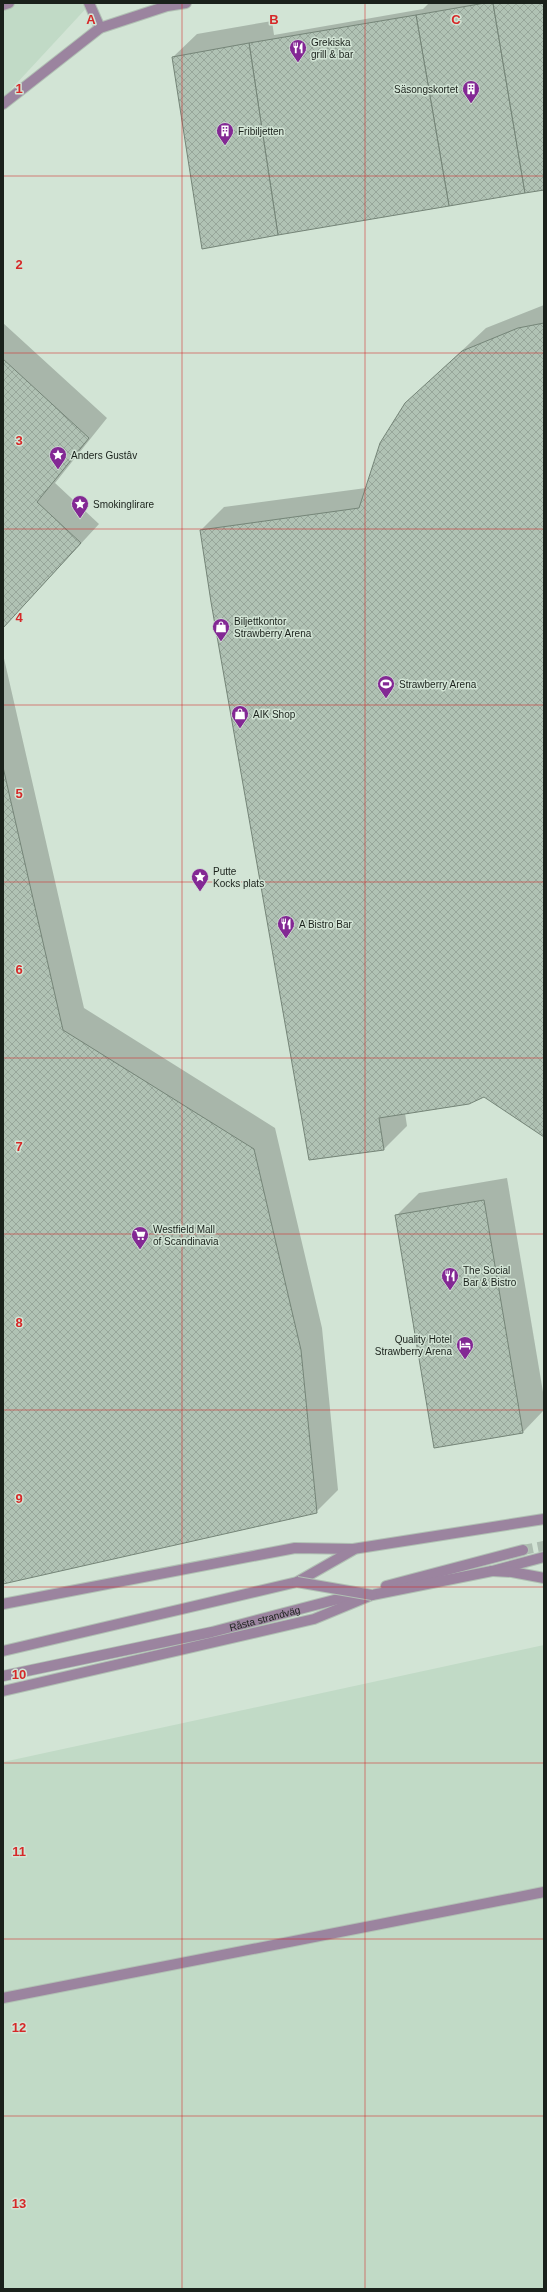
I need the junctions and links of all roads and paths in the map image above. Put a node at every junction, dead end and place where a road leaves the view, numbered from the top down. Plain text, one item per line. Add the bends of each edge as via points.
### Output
1 (9, 3) edge
2 (89, 3) edge
3 (186, 3) edge
4 (3, 5) edge
5 (100, 28) junction
6 (3, 104) edge
7 (544, 1519) edge
8 (353, 1549) junction
9 (523, 1550) tunnel mouth
10 (544, 1557) edge
11 (492, 1571) junction
12 (544, 1578) edge
13 (297, 1582) junction
14 (372, 1596) junction
15 (3, 1604) edge
16 (3, 1651) edge
17 (3, 1676) edge
18 (3, 1691) edge
19 (544, 1892) edge
20 (3, 1998) edge

1 - 4 street
2 - 5 street
3 - 5 street via 167,6
5 - 6 street
7 - 8 street
8 - 13 street
8 - 15 street via 295,1548
9 - 17 street, Råsta strandväg via 212,1632
10 - 11 street
11 - 12 street
11 - 14 street, Råsta strandväg
13 - 14 street, bridge
13 - 16 street
14 - 18 street, Råsta strandväg via 314,1619
19 - 20 street

